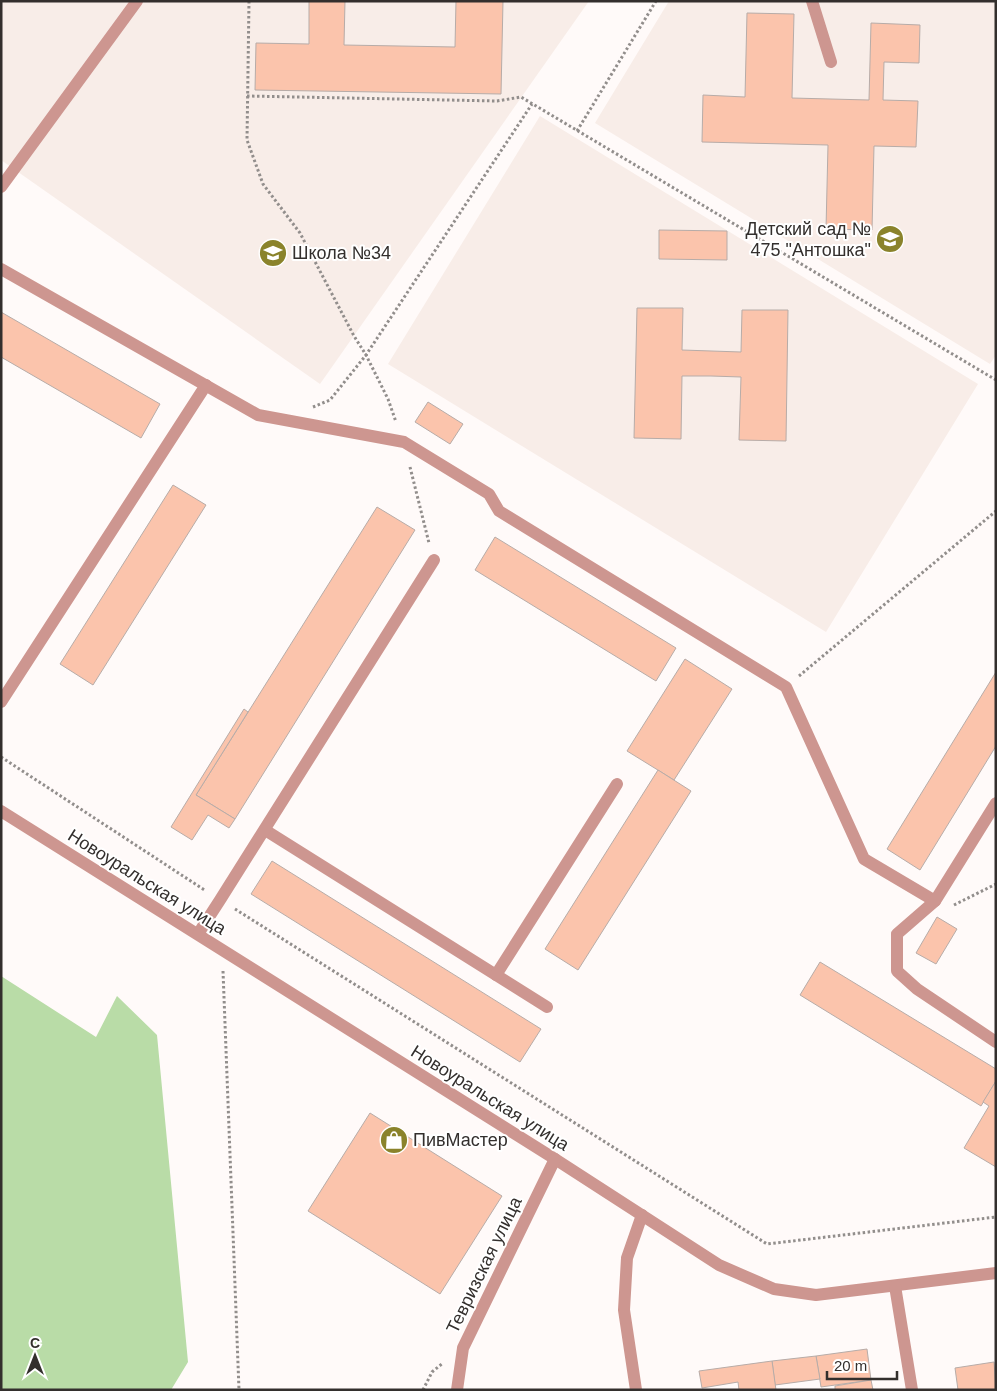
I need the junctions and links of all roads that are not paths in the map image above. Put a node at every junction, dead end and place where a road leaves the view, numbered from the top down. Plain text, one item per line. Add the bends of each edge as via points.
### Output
1 (137, 1) edge
2 (812, 1) edge
3 (831, 62) dead end
4 (1, 187) edge
5 (1, 269) edge
6 (206, 386) junction
7 (434, 560) road end
8 (1, 702) edge
9 (617, 784) dead end
10 (996, 803) edge
11 (1, 811) edge
12 (264, 830) junction
13 (935, 901) junction
14 (198, 934) junction
15 (496, 975) junction
16 (547, 1007) dead end
17 (996, 1042) edge
18 (555, 1159) junction
19 (642, 1215) junction
20 (996, 1273) edge
21 (895, 1286) junction
22 (457, 1390) edge
23 (636, 1390) edge
24 (912, 1390) edge

1 - 4 street
2 - 3 street
5 - 6 street
6 - 8 street
6 - 13 street via 258,415 404,442 489,494 499,511 786,687 864,859
7 - 12 street
9 - 15 street
10 - 13 street
11 - 14 street, Новоуральская улица
12 - 14 street
12 - 15 street
13 - 17 street via 898,934 897,971
14 - 18 street, Новоуральская улица
15 - 16 street
18 - 19 street, Новоуральская улица
18 - 22 street, Тевризская улица via 463,1348
19 - 21 street, Новоуральская улица via 718,1265 774,1289 816,1295
19 - 23 street via 627,1258 624,1310
20 - 21 street, Новоуральская улица
21 - 24 street

